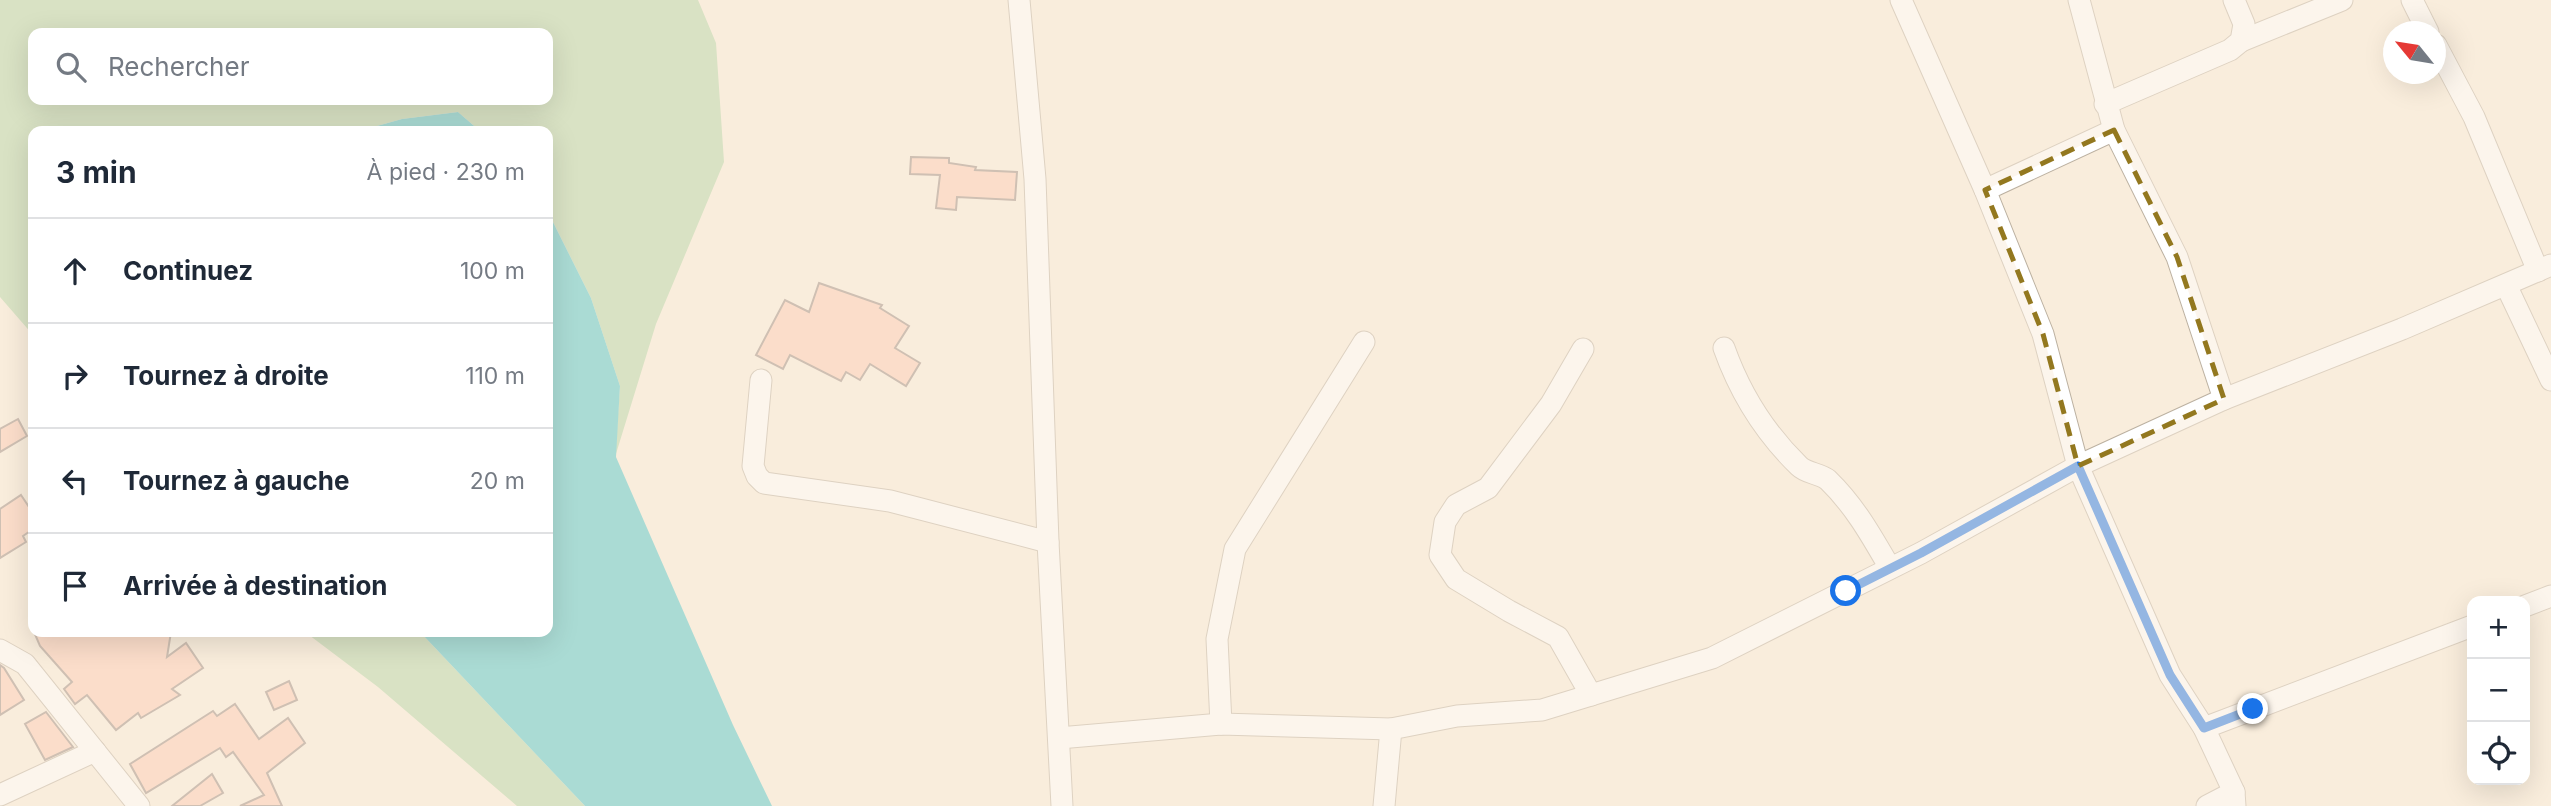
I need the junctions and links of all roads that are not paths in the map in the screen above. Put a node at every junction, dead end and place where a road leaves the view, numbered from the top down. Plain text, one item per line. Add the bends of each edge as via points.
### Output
1 (1019, 0) edge
2 (1901, 0) edge
3 (2079, 0) edge
4 (2234, 0) edge
5 (2342, 0) edge
6 (2412, 0) edge
7 (2422, 21) edge
8 (2242, 41) junction
9 (2446, 65) edge
10 (2105, 104) junction
11 (2114, 130) junction
12 (1985, 190) junction
13 (2545, 268) edge
14 (2506, 285) junction
15 (1364, 342) dead end
16 (1724, 348) dead end
17 (1583, 349) dead end
18 (761, 380) dead end
19 (2551, 380) edge
20 (2224, 399) junction
21 (2078, 466) junction
22 (1048, 542) junction
23 (1890, 568) junction
24 (2551, 596) edge
25 (2530, 604) edge
26 (2467, 628) edge
27 (0, 650) edge
28 (1591, 695) junction
29 (1221, 724) junction
30 (2204, 728) junction
31 (1391, 729) junction
32 (1059, 738) junction
33 (95, 751) junction
34 (0, 795) edge
35 (2235, 799) edge
36 (139, 806) edge
37 (1062, 806) edge
38 (1384, 806) edge
39 (2207, 806) edge

1 - 22 street via 1035,179
2 - 12 street
3 - 10 street
4 - 8 street via 2244,24
5 - 8 street
6 - 7 street
8 - 10 street
9 - 13 street
10 - 11 street
11 - 12 street
11 - 20 street via 2177,257
12 - 21 street via 2043,334
13 - 14 street
14 - 19 street
14 - 20 street
15 - 29 street via 1236,549 1217,639
16 - 23 street via 1761,423 1802,469 1825,477 1859,515
17 - 28 street via 1551,404 1488,488 1456,505 1446,522 1440,555 1456,579 1558,637
18 - 22 street via 753,466 764,483 890,501
20 - 21 street
21 - 23 street
21 - 30 street via 2170,675
22 - 32 street
23 - 28 street via 1712,658
24 - 25 street
26 - 30 street
27 - 33 street via 25,664
28 - 31 street via 1542,710 1457,716
29 - 31 street
29 - 32 street
30 - 35 street
31 - 38 street
32 - 37 street
33 - 34 street
33 - 36 street
35 - 39 street

